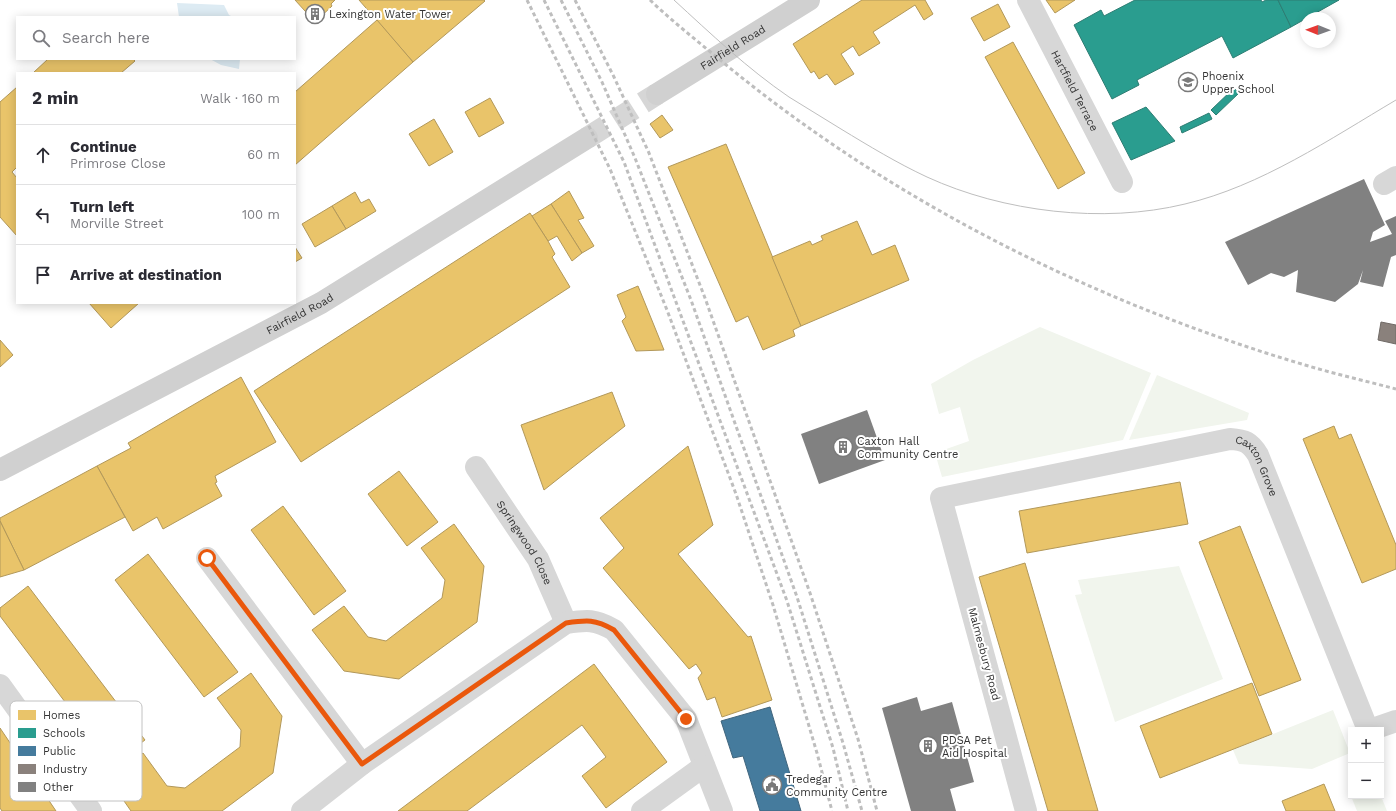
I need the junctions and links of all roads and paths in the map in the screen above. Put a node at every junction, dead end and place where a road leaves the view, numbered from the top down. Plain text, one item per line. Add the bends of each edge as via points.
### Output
1 (809, 0) edge
2 (1028, 0) edge
3 (657, 94) tunnel mouth
4 (587, 138) tunnel mouth
5 (1122, 182) dead end
6 (1, 467) edge
7 (476, 467) dead end
8 (942, 498) joint
9 (207, 558) dead end
10 (566, 623) junction
11 (0, 685) edge
12 (12, 701) edge
13 (1396, 721) edge
14 (1368, 727) edge
15 (1378, 727) edge
16 (362, 764) junction
17 (704, 766) junction
18 (84, 801) edge
19 (303, 810) edge
20 (91, 811) edge
21 (642, 811) edge
22 (722, 811) edge
23 (1026, 811) edge

1 - 3 main road, Fairfield Road
2 - 5 street, Hartfield Terrace
4 - 6 main road, Fairfield Road via 321,302
7 - 10 street, Springwood Close via 538,560
8 - 14 street, Caxton Grove via 1230,439 1252,445
8 - 23 street, Malmesbury Road
9 - 16 street
10 - 16 street
10 - 17 street via 586,620 602,623 614,630 686,719
11 - 12 street
13 - 15 street
16 - 19 street
17 - 21 street
17 - 22 street
18 - 20 street

